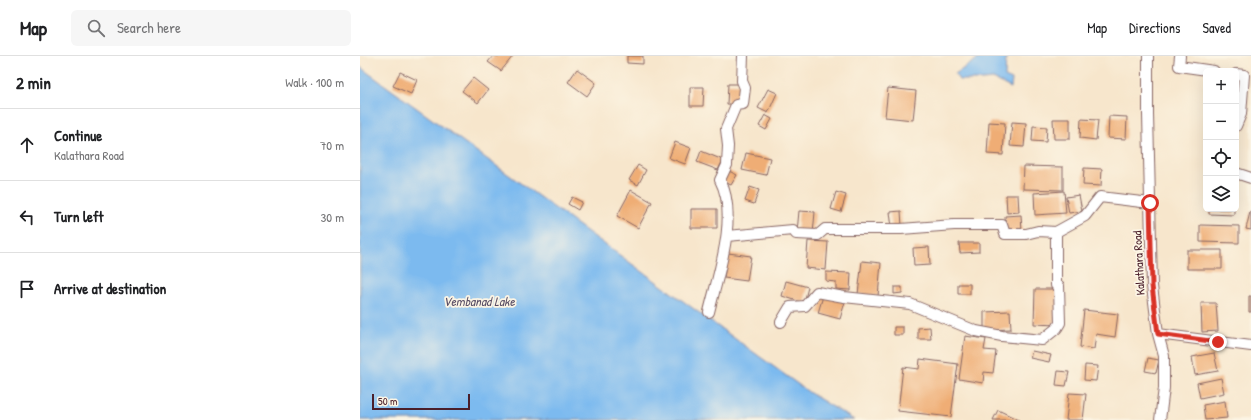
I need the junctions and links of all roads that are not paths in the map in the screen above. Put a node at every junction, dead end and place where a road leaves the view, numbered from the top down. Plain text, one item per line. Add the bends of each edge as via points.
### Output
1 (743, 56) edge
2 (1148, 56) edge
3 (1180, 56) edge
4 (1203, 69) edge
5 (1239, 74) edge
6 (1239, 119) edge
7 (1239, 174) edge
8 (1251, 178) edge
9 (1150, 203) junction
10 (1056, 232) junction
11 (727, 236) junction
12 (709, 312) dead end
13 (781, 322) dead end
14 (1158, 334) junction
15 (1251, 346) edge
16 (1160, 420) edge

1 - 11 street via 743,104 736,105 726,129 727,165 720,180 728,202
2 - 9 street, Kalathara Road
3 - 4 street via 1179,66
5 - 6 street via 1244,75
7 - 8 street
9 - 10 street via 1100,196 1084,216
9 - 14 street, Kalathara Road via 1152,286
10 - 11 street via 1005,234 1002,225 961,225 901,229 824,229 818,235 796,234 793,230
10 - 13 street via 1056,285 1059,286 1060,323 1042,340 976,331 910,304 817,292 805,306 790,307
11 - 12 street
14 - 15 street
14 - 16 street, Kalathara Road via 1164,356

